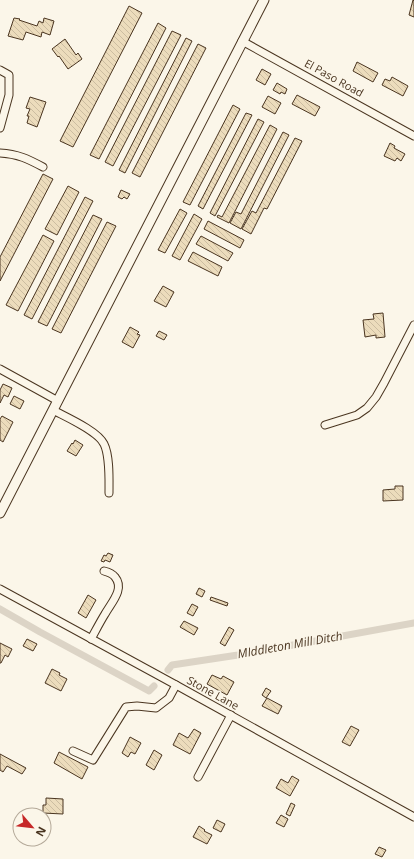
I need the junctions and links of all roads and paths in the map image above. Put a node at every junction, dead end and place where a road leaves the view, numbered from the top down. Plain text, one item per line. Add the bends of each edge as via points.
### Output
1 (264, 0) edge
2 (242, 41) junction
3 (0, 70) edge
4 (0, 128) edge
5 (414, 136) edge
6 (0, 147) edge
7 (0, 153) edge
8 (43, 167) dead end
9 (414, 325) edge
10 (0, 369) edge
11 (58, 401) junction
12 (53, 410) junction
13 (325, 425) dead end
14 (109, 493) dead end
15 (0, 513) edge
16 (104, 571) dead end
17 (0, 589) edge
18 (91, 639) junction
19 (176, 685) junction
20 (231, 716) junction
21 (73, 751) dead end
22 (198, 777) dead end
23 (414, 817) edge

1 - 2 main road
2 - 5 street, El Paso Road
2 - 11 main road
3 - 4 street via 9,75 9,94
6 - 7 street
7 - 8 street via 24,157
9 - 13 street via 384,383 367,408 357,415
10 - 11 street
11 - 12 main road
12 - 14 street via 100,438 104,444 108,464
12 - 15 main road
16 - 18 street via 116,577 119,585 117,594
17 - 18 street, Stone Lane
18 - 19 street, Stone Lane
19 - 20 street, Stone Lane
19 - 21 street via 169,698 156,708 126,708 93,760
20 - 22 street
20 - 23 street, Stone Lane

